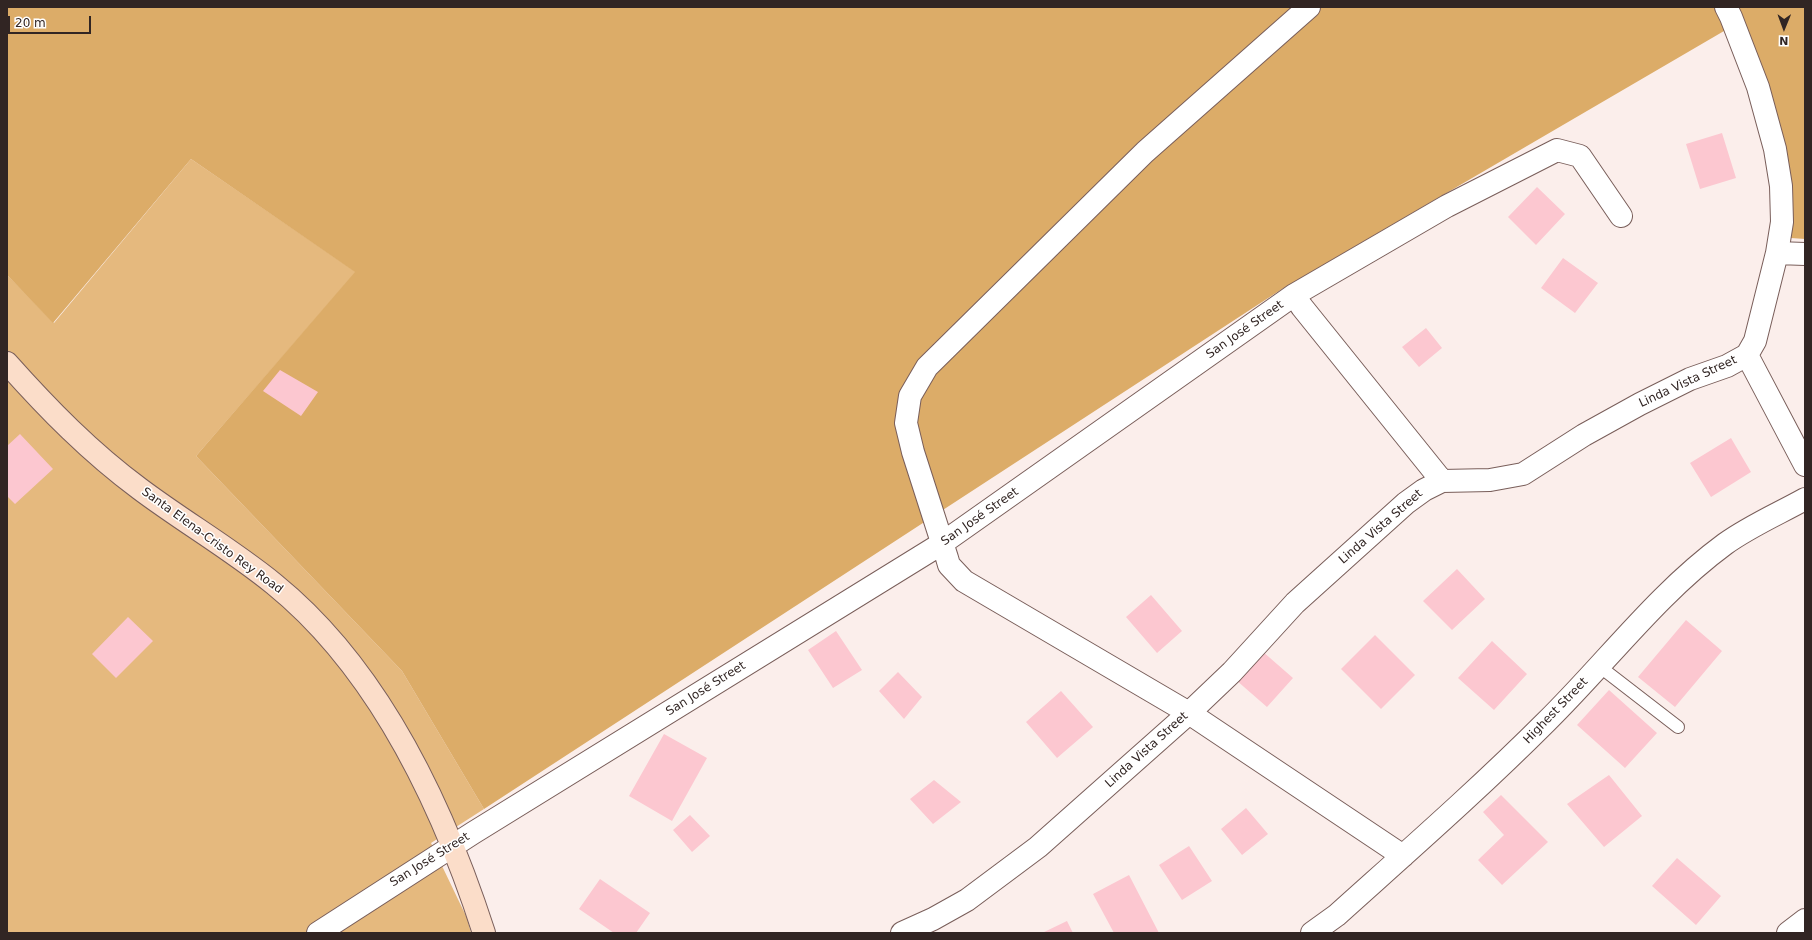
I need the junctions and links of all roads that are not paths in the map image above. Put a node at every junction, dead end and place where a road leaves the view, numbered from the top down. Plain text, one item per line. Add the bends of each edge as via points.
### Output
1 (1309, 7) edge
2 (1726, 7) edge
3 (1621, 216) dead end
4 (1777, 253) junction
5 (1805, 254) edge
6 (1294, 295) junction
7 (1747, 355) junction
8 (7, 363) edge
9 (1805, 465) edge
10 (1442, 481) junction
11 (1805, 499) edge
12 (942, 544) junction
13 (1598, 666) junction
14 (1188, 714) junction
15 (1678, 727) dead end
16 (453, 846) junction
17 (1403, 856) junction
18 (1805, 920) edge
19 (318, 933) edge
20 (484, 933) edge
21 (902, 933) edge
22 (1312, 933) edge
23 (1788, 933) edge

1 - 12 street via 1145,152 927,367 910,396 906,423
2 - 4 street, Linda Vista Street via 1758,87 1775,149 1781,186 1782,222
3 - 6 street, San José Street via 1580,156 1557,150 1447,206
4 - 5 street
4 - 7 street, Linda Vista Street via 1754,341
6 - 10 street
6 - 12 street, San José Street
7 - 9 street
7 - 10 street, Linda Vista Street via 1728,366 1690,379 1640,404 1522,474 1490,480
8 - 16 main road, Santa Elena-Cristo Rey Road via 44,404 109,465 275,585 314,621 343,655 395,728 418,768
10 - 14 street, Linda Vista Street via 1406,503 1295,603 1232,672
11 - 13 street, Highest Street via 1750,527 1724,545 1682,579
12 - 14 street via 949,564 964,581
12 - 16 street, San José Street
13 - 15 lane
13 - 17 street, Highest Street via 1514,755
14 - 17 street
14 - 21 street, Linda Vista Street via 1007,872 967,900
16 - 19 street, San José Street
16 - 20 main road, Santa Elena-Cristo Rey Road
17 - 22 street, Highest Street via 1337,915
18 - 23 street

